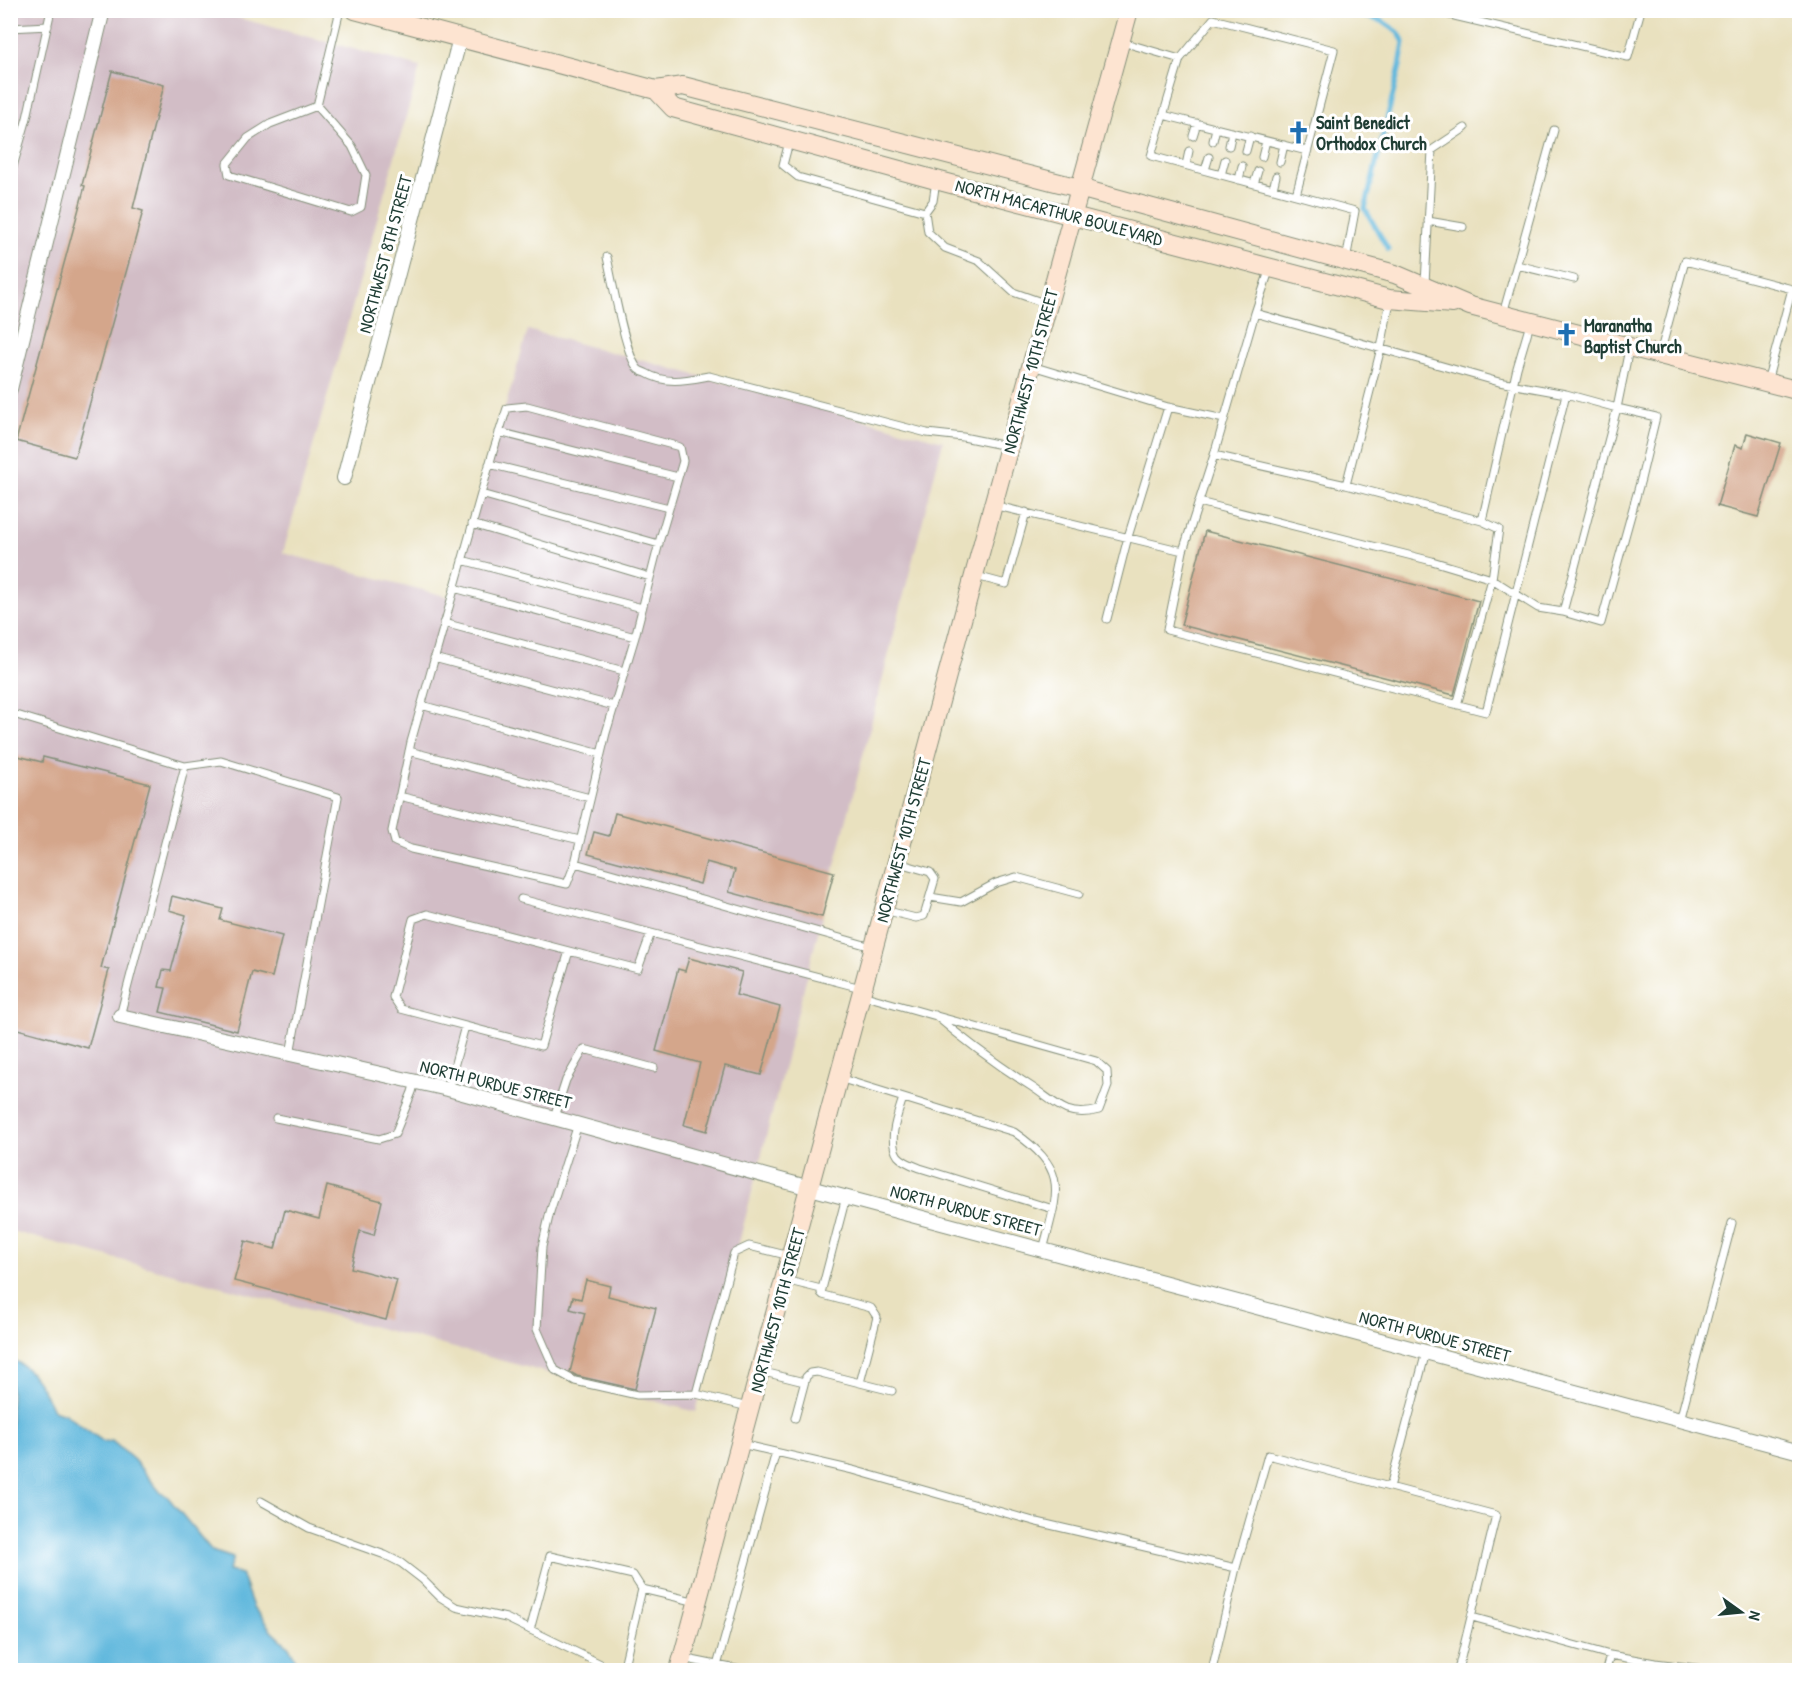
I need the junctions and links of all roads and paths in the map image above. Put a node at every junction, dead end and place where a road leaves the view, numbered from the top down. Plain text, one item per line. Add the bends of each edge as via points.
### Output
1 (51, 10) edge
2 (103, 10) edge
3 (340, 10) edge
4 (355, 10) edge
5 (1129, 10) edge
6 (1429, 10) edge
7 (1641, 10) edge
8 (376, 13) edge
9 (48, 26) junction
10 (10, 28) edge
11 (460, 38) junction
12 (1120, 41) junction
13 (1180, 59) junction
14 (656, 90) junction
15 (317, 106) junction
16 (1163, 115) junction
17 (1197, 123) junction
18 (1216, 128) junction
19 (1465, 128) dead end
20 (1554, 130) dead end
21 (1232, 132) junction
22 (1193, 136) dead end
23 (1250, 136) junction
24 (790, 140) junction
25 (1213, 141) dead end
26 (1266, 141) junction
27 (1284, 145) junction
28 (1229, 146) dead end
29 (1190, 151) dead end
30 (1246, 151) dead end
31 (1307, 151) junction
32 (1209, 157) dead end
33 (1262, 157) dead end
34 (1225, 160) dead end
35 (1280, 162) dead end
36 (1186, 165) junction
37 (1242, 166) dead end
38 (1205, 170) junction
39 (1258, 171) dead end
40 (1221, 175) junction
41 (1276, 176) dead end
42 (10, 177) edge
43 (936, 180) junction
44 (1239, 180) junction
45 (1254, 184) junction
46 (1079, 188) junction
47 (1273, 189) junction
48 (1296, 195) junction
49 (925, 212) junction
50 (1072, 215) junction
51 (1428, 221) junction
52 (1463, 227) dead end
53 (607, 256) dead end
54 (1346, 260) junction
55 (1517, 265) junction
56 (1270, 268) junction
57 (1574, 279) dead end
58 (1425, 287) junction
59 (1390, 299) junction
60 (1048, 304) junction
61 (1470, 306) junction
62 (1255, 313) junction
63 (1503, 314) junction
64 (1531, 321) junction
65 (1629, 347) junction
66 (1381, 348) junction
67 (1659, 354) junction
68 (1031, 366) junction
69 (1767, 382) junction
70 (1514, 385) junction
71 (10, 390) edge
72 (1800, 391) edge
73 (1566, 394) junction
74 (1167, 407) junction
75 (1617, 408) junction
76 (1224, 419) junction
77 (499, 432) junction
78 (1009, 447) junction
79 (1214, 455) junction
80 (489, 464) junction
81 (678, 477) junction
82 (344, 478) dead end
83 (1346, 486) junction
84 (481, 494) junction
85 (1199, 502) junction
86 (993, 505) junction
87 (669, 508) junction
88 (1026, 513) junction
89 (1482, 521) junction
90 (472, 524) junction
91 (1128, 537) junction
92 (659, 544) junction
93 (1183, 550) junction
94 (462, 560) junction
95 (974, 576) junction
96 (650, 577) junction
97 (1491, 579) junction
98 (454, 588) junction
99 (1515, 593) junction
100 (642, 608) junction
101 (1563, 612) junction
102 (1107, 619) dead end
103 (444, 623) junction
104 (635, 637) junction
105 (434, 658) junction
106 (624, 671) junction
107 (421, 705) junction
108 (1457, 705) junction
109 (614, 706) junction
110 (10, 713) edge
111 (409, 751) junction
112 (601, 754) junction
113 (185, 766) junction
114 (399, 796) junction
115 (590, 798) junction
116 (580, 840) junction
117 (897, 862) junction
118 (574, 863) junction
119 (1079, 894) dead end
120 (930, 897) junction
121 (520, 899) dead end
122 (884, 910) junction
123 (651, 933) junction
124 (874, 947) junction
125 (569, 951) junction
126 (862, 992) junction
127 (935, 1015) junction
128 (120, 1016) joint
129 (465, 1026) junction
130 (291, 1054) junction
131 (654, 1068) dead end
132 (839, 1078) junction
133 (415, 1082) junction
134 (448, 1089) junction
135 (903, 1098) junction
136 (554, 1117) junction
137 (276, 1118) dead end
138 (578, 1123) junction
139 (810, 1188) junction
140 (846, 1197) junction
141 (1053, 1209) junction
142 (1732, 1223) dead end
143 (1043, 1250) junction
144 (791, 1256) junction
145 (785, 1280) junction
146 (820, 1289) junction
147 (1426, 1352) junction
148 (760, 1371) junction
149 (804, 1382) junction
150 (860, 1383) junction
151 (892, 1391) dead end
152 (696, 1394) junction
153 (750, 1407) junction
154 (795, 1418) dead end
155 (1680, 1420) junction
156 (740, 1444) junction
157 (776, 1452) junction
158 (1800, 1452) edge
159 (1390, 1487) junction
160 (261, 1501) dead end
161 (1236, 1568) junction
162 (642, 1590) junction
163 (697, 1602) junction
164 (1472, 1617) junction
165 (530, 1630) junction
166 (1610, 1654) junction
167 (681, 1664) edge
168 (717, 1666) junction
169 (613, 1671) edge
170 (623, 1671) edge
171 (741, 1671) edge
172 (1212, 1671) edge
173 (1458, 1671) edge
174 (1606, 1671) edge
175 (1712, 1671) edge

1 - 9 lane
2 - 71 street
3 - 15 lane
4 - 8 main road, NORTH MACARTHUR BOULEVARD
5 - 12 main road, NORTHWEST 10TH STREET
6 - 7 lane via 1628,57
8 - 11 main road, NORTH MACARTHUR BOULEVARD
9 - 10 lane
9 - 42 lane
11 - 14 main road, NORTH MACARTHUR BOULEVARD
11 - 82 street, NORTHWEST 8TH STREET
12 - 13 lane
12 - 46 main road, NORTHWEST 10TH STREET
13 - 16 lane
13 - 31 lane via 1213,19 1334,50
14 - 24 main road, NORTH MACARTHUR BOULEVARD via 673,108
14 - 46 main road, NORTH MACARTHUR BOULEVARD via 683,86
15 - 15 lane via 270,124 248,138 227,164 229,175 351,212 361,207 366,175 352,146
16 - 17 lane
16 - 36 lane via 1151,156
17 - 18 lane
17 - 22 lane
18 - 21 lane
18 - 25 lane
19 - 51 lane via 1432,150
20 - 55 lane
21 - 23 lane
21 - 28 lane
23 - 26 lane
23 - 30 lane
24 - 43 main road, NORTH MACARTHUR BOULEVARD
24 - 49 lane via 783,165 798,177
26 - 27 lane
26 - 33 lane
27 - 31 lane
27 - 35 lane
29 - 36 lane
31 - 48 lane
32 - 38 lane
34 - 40 lane
36 - 38 lane
37 - 44 lane
38 - 40 lane
39 - 45 lane
40 - 44 lane
41 - 47 lane
43 - 49 lane via 933,201
43 - 50 main road, NORTH MACARTHUR BOULEVARD
44 - 45 lane
45 - 47 lane
46 - 50 main road, NORTHWEST 10TH STREET
46 - 54 main road, NORTH MACARTHUR BOULEVARD
47 - 48 lane
48 - 54 lane via 1355,211
49 - 60 lane via 928,232 945,248 979,261 1013,292
50 - 56 main road, NORTH MACARTHUR BOULEVARD
50 - 60 main road, NORTHWEST 10TH STREET
51 - 52 lane
51 - 58 lane
53 - 78 lane via 629,349 638,369 656,379 693,380 709,376 927,433
54 - 58 main road, NORTH MACARTHUR BOULEVARD
55 - 57 lane
55 - 63 lane
56 - 59 main road, NORTH MACARTHUR BOULEVARD
56 - 62 lane
58 - 61 main road, NORTH MACARTHUR BOULEVARD
59 - 61 main road, NORTH MACARTHUR BOULEVARD
59 - 66 lane
60 - 68 main road, NORTHWEST 10TH STREET
61 - 63 main road, NORTH MACARTHUR BOULEVARD
62 - 66 lane
62 - 76 lane
63 - 64 main road, NORTH MACARTHUR BOULEVARD
64 - 65 main road, NORTH MACARTHUR BOULEVARD
64 - 70 lane
65 - 67 main road, NORTH MACARTHUR BOULEVARD
65 - 75 lane
66 - 70 lane
66 - 83 lane
67 - 69 main road, NORTH MACARTHUR BOULEVARD
67 - 69 lane via 1685,261 1792,289
68 - 74 lane
68 - 78 main road, NORTHWEST 10TH STREET
69 - 72 main road, NORTH MACARTHUR BOULEVARD
70 - 73 lane
70 - 89 lane
73 - 75 lane
73 - 99 lane
74 - 76 lane
74 - 91 lane
75 - 101 lane
75 - 101 lane via 1656,417 1641,479 1601,623
76 - 79 lane
77 - 80 lane
77 - 81 lane
77 - 81 lane via 507,408 527,406 680,447
78 - 86 main road, NORTHWEST 10TH STREET
79 - 83 lane
79 - 85 lane
80 - 84 lane
80 - 87 lane
81 - 87 lane
83 - 89 lane
84 - 90 lane
84 - 92 lane
85 - 93 lane
85 - 97 lane
86 - 88 lane
86 - 95 main road, NORTHWEST 10TH STREET
87 - 92 lane
88 - 91 lane
88 - 95 lane via 1006,584
89 - 97 lane via 1499,529
90 - 94 lane
90 - 96 lane
91 - 93 lane
91 - 102 lane
92 - 96 lane
93 - 108 lane via 1167,630
94 - 98 lane
94 - 100 lane
95 - 117 main road, NORTHWEST 10TH STREET
96 - 100 lane
97 - 99 lane
97 - 108 lane
98 - 103 lane
98 - 104 lane
99 - 101 lane via 1539,608
99 - 108 lane via 1486,712
100 - 104 lane
103 - 105 lane
103 - 106 lane
104 - 106 lane
105 - 107 lane
105 - 109 lane
106 - 109 lane
107 - 111 lane
107 - 112 lane
109 - 112 lane
110 - 113 lane
111 - 114 lane
111 - 115 lane
112 - 115 lane
113 - 128 lane
113 - 130 lane via 221,761 338,797
114 - 116 lane
114 - 118 lane via 392,831 395,842 411,849 567,884
115 - 116 lane
116 - 118 lane
117 - 120 lane via 930,872 934,879
117 - 122 main road, NORTHWEST 10TH STREET
118 - 124 lane
119 - 120 lane via 1016,877 961,902
120 - 122 lane via 924,916 916,918
121 - 123 lane
122 - 124 main road, NORTHWEST 10TH STREET
123 - 125 lane via 638,969
123 - 126 lane
124 - 126 main road, NORTHWEST 10TH STREET
125 - 129 lane via 541,1046
125 - 129 lane via 427,914 413,919 393,997 401,1009
126 - 127 lane
126 - 132 main road, NORTHWEST 10TH STREET
127 - 127 lane via 1096,1061 1107,1071 1108,1086 1099,1110 1066,1110
128 - 130 street, NORTH PURDUE STREET
129 - 134 lane
130 - 133 street, NORTH PURDUE STREET
131 - 136 lane via 584,1049 566,1080
132 - 135 lane
132 - 139 main road, NORTHWEST 10TH STREET
133 - 134 street, NORTH PURDUE STREET
133 - 137 lane via 395,1134 379,1139
134 - 136 street, NORTH PURDUE STREET
135 - 141 lane via 1014,1132 1028,1141 1052,1170 1056,1183
135 - 141 lane via 893,1143 903,1161
136 - 138 street, NORTH PURDUE STREET
138 - 139 street, NORTH PURDUE STREET
138 - 152 lane via 542,1247 537,1329 555,1370 575,1381 637,1395
139 - 140 street, NORTH PURDUE STREET
139 - 144 main road, NORTHWEST 10TH STREET
140 - 143 street, NORTH PURDUE STREET
140 - 146 lane
141 - 143 lane
142 - 155 lane
143 - 147 street, NORTH PURDUE STREET
144 - 145 main road, NORTHWEST 10TH STREET
144 - 152 lane via 749,1246 734,1253
145 - 146 lane
145 - 148 main road, NORTHWEST 10TH STREET
146 - 150 lane via 823,1295 871,1308 877,1317
147 - 155 street, NORTH PURDUE STREET
147 - 159 lane
148 - 149 lane
148 - 153 main road, NORTHWEST 10TH STREET
149 - 150 lane via 810,1372 817,1372
149 - 154 lane
150 - 151 lane
152 - 153 lane
153 - 156 main road, NORTHWEST 10TH STREET
155 - 158 street, NORTH PURDUE STREET
156 - 157 lane
156 - 163 main road, NORTHWEST 10TH STREET
157 - 161 lane via 1037,1522
157 - 168 lane
159 - 161 lane via 1268,1455
159 - 164 lane via 1496,1515
160 - 165 lane via 309,1528 401,1563 456,1607 506,1618
161 - 172 lane
162 - 163 lane
162 - 165 lane via 633,1575 550,1556
162 - 170 lane
163 - 167 main road, NORTHWEST 10TH STREET
164 - 166 lane
164 - 173 lane
165 - 169 lane
166 - 174 lane
166 - 175 lane
167 - 168 lane
168 - 171 lane

